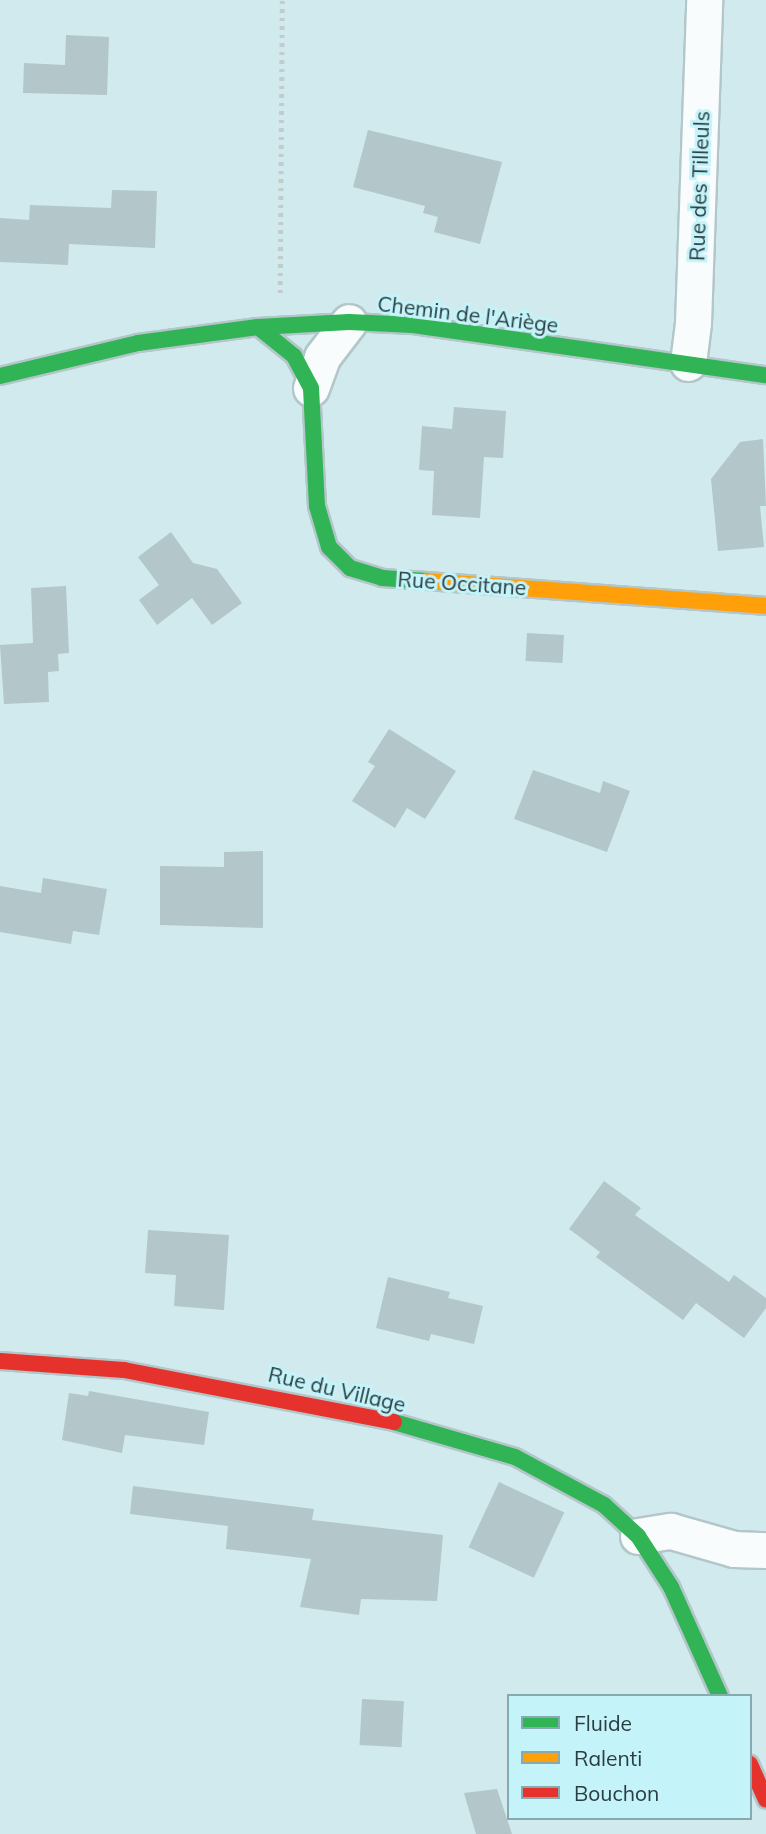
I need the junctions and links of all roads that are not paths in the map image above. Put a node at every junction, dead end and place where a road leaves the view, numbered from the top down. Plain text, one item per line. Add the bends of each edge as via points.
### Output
1 (707, 3) edge
2 (349, 322) junction
3 (258, 327) junction
4 (688, 363) junction
5 (766, 375) edge
6 (0, 376) edge
7 (311, 388) junction
8 (766, 606) edge
9 (0, 1361) edge
10 (638, 1536) junction
11 (766, 1549) edge
12 (719, 1694) edge
13 (752, 1768) edge
14 (766, 1800) edge

1 - 4 street, Rue des Tilleuls
2 - 3 street, Chemin de l'Ariège
2 - 4 street, Chemin de l'Ariège via 413,325
2 - 7 street, Rue Occitane via 322,357
3 - 6 street, Chemin de l'Ariège via 138,343
3 - 7 street, Rue Occitane via 294,356
4 - 5 street, Chemin de l'Ariège
7 - 8 street, Rue Occitane via 317,506 329,547 350,568 382,578
9 - 10 street, Rue du Village via 124,1370 377,1417 515,1457 604,1505
10 - 11 street via 671,1531 734,1549
10 - 12 street, Rue du Village via 671,1587
13 - 14 street

